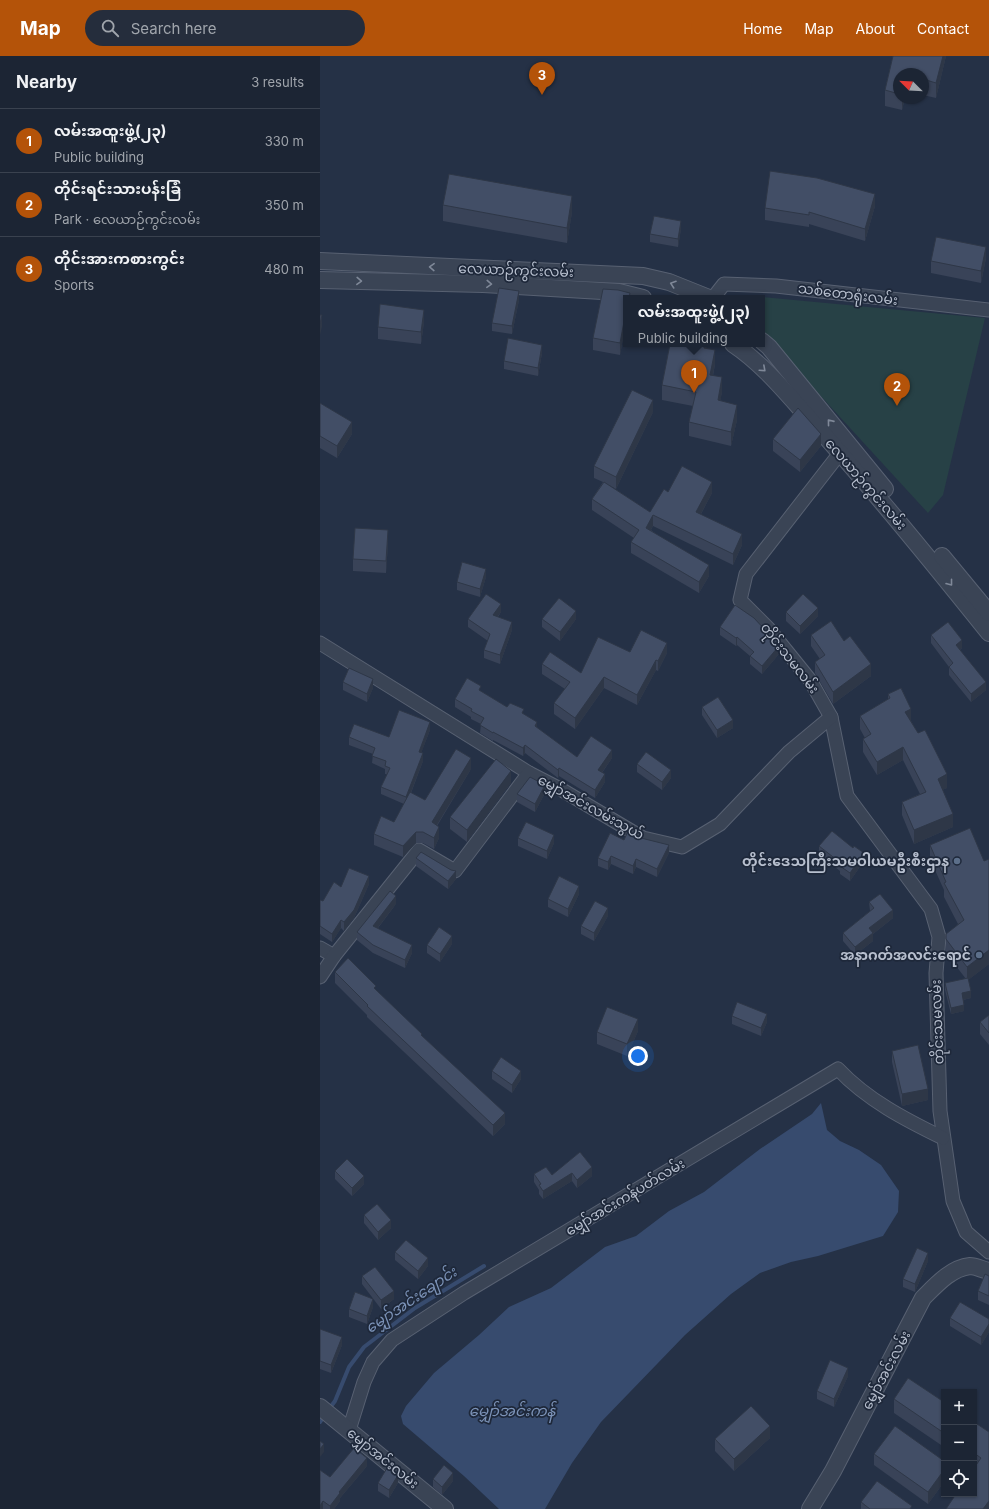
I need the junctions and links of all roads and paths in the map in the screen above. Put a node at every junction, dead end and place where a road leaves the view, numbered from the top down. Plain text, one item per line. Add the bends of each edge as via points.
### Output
1 (320, 261) edge
2 (320, 280) edge
3 (630, 295) edge
4 (702, 295) edge
5 (715, 295) edge
6 (989, 310) edge
7 (765, 344) edge
8 (737, 347) edge
9 (844, 449) junction
10 (989, 613) edge
11 (989, 633) edge
12 (320, 642) edge
13 (831, 717) junction
14 (529, 773) junction
15 (320, 948) edge
16 (334, 956) junction
17 (320, 976) edge
18 (943, 1138) junction
19 (989, 1252) edge
20 (989, 1271) edge
21 (321, 1409) edge
22 (349, 1430) junction
23 (445, 1509) edge
24 (810, 1509) edge

4 -> 1 street, လေယာဉ်ကွင်းလမ်း via 669,282 643,276
2 -> 3 street, လေယာဉ်ကွင်းလမ်း via 483,284 619,292
5 - 6 street, သစ်တောရုံးလမ်း via 724,284 776,286
9 -> 7 street, လေယာဉ်ကွင်းလမ်း
8 -> 9 street, လေယာဉ်ကွင်းလမ်း via 765,370
9 - 10 street, လေယာဉ်ကွင်းလမ်း
9 -> 11 street, လေယာဉ်ကွင်းလမ်း
9 - 13 street, တိုင်းသမလမ်း via 746,574 740,600 768,628 810,680
12 - 14 street
13 - 14 street, မျှော်အင်းလမ်းသွယ် via 789,752 720,824 682,847 643,838
13 - 18 street, တိုင်းသမလမ်း via 847,796 930,909 939,937 936,973
14 - 16 street, မျှော်အင်းလမ်းသွယ် via 455,871 419,850
15 - 16 street
16 - 17 street, မျှော်အင်းလမ်းသွယ်
18 - 19 street, တိုင်းသမလမ်း via 953,1201 966,1232
18 - 22 street, မျှော်အင်းကန်ပတ်လမ်း via 895,1112 851,1083 838,1069 464,1293 392,1340 373,1362
20 - 24 street, မျှော်အင်းလမ်း via 972,1266 959,1269 940,1280 923,1298 833,1471
21 - 22 street, မျှော်အင်းလမ်း
22 - 23 street, မျှော်အင်းလမ်း

